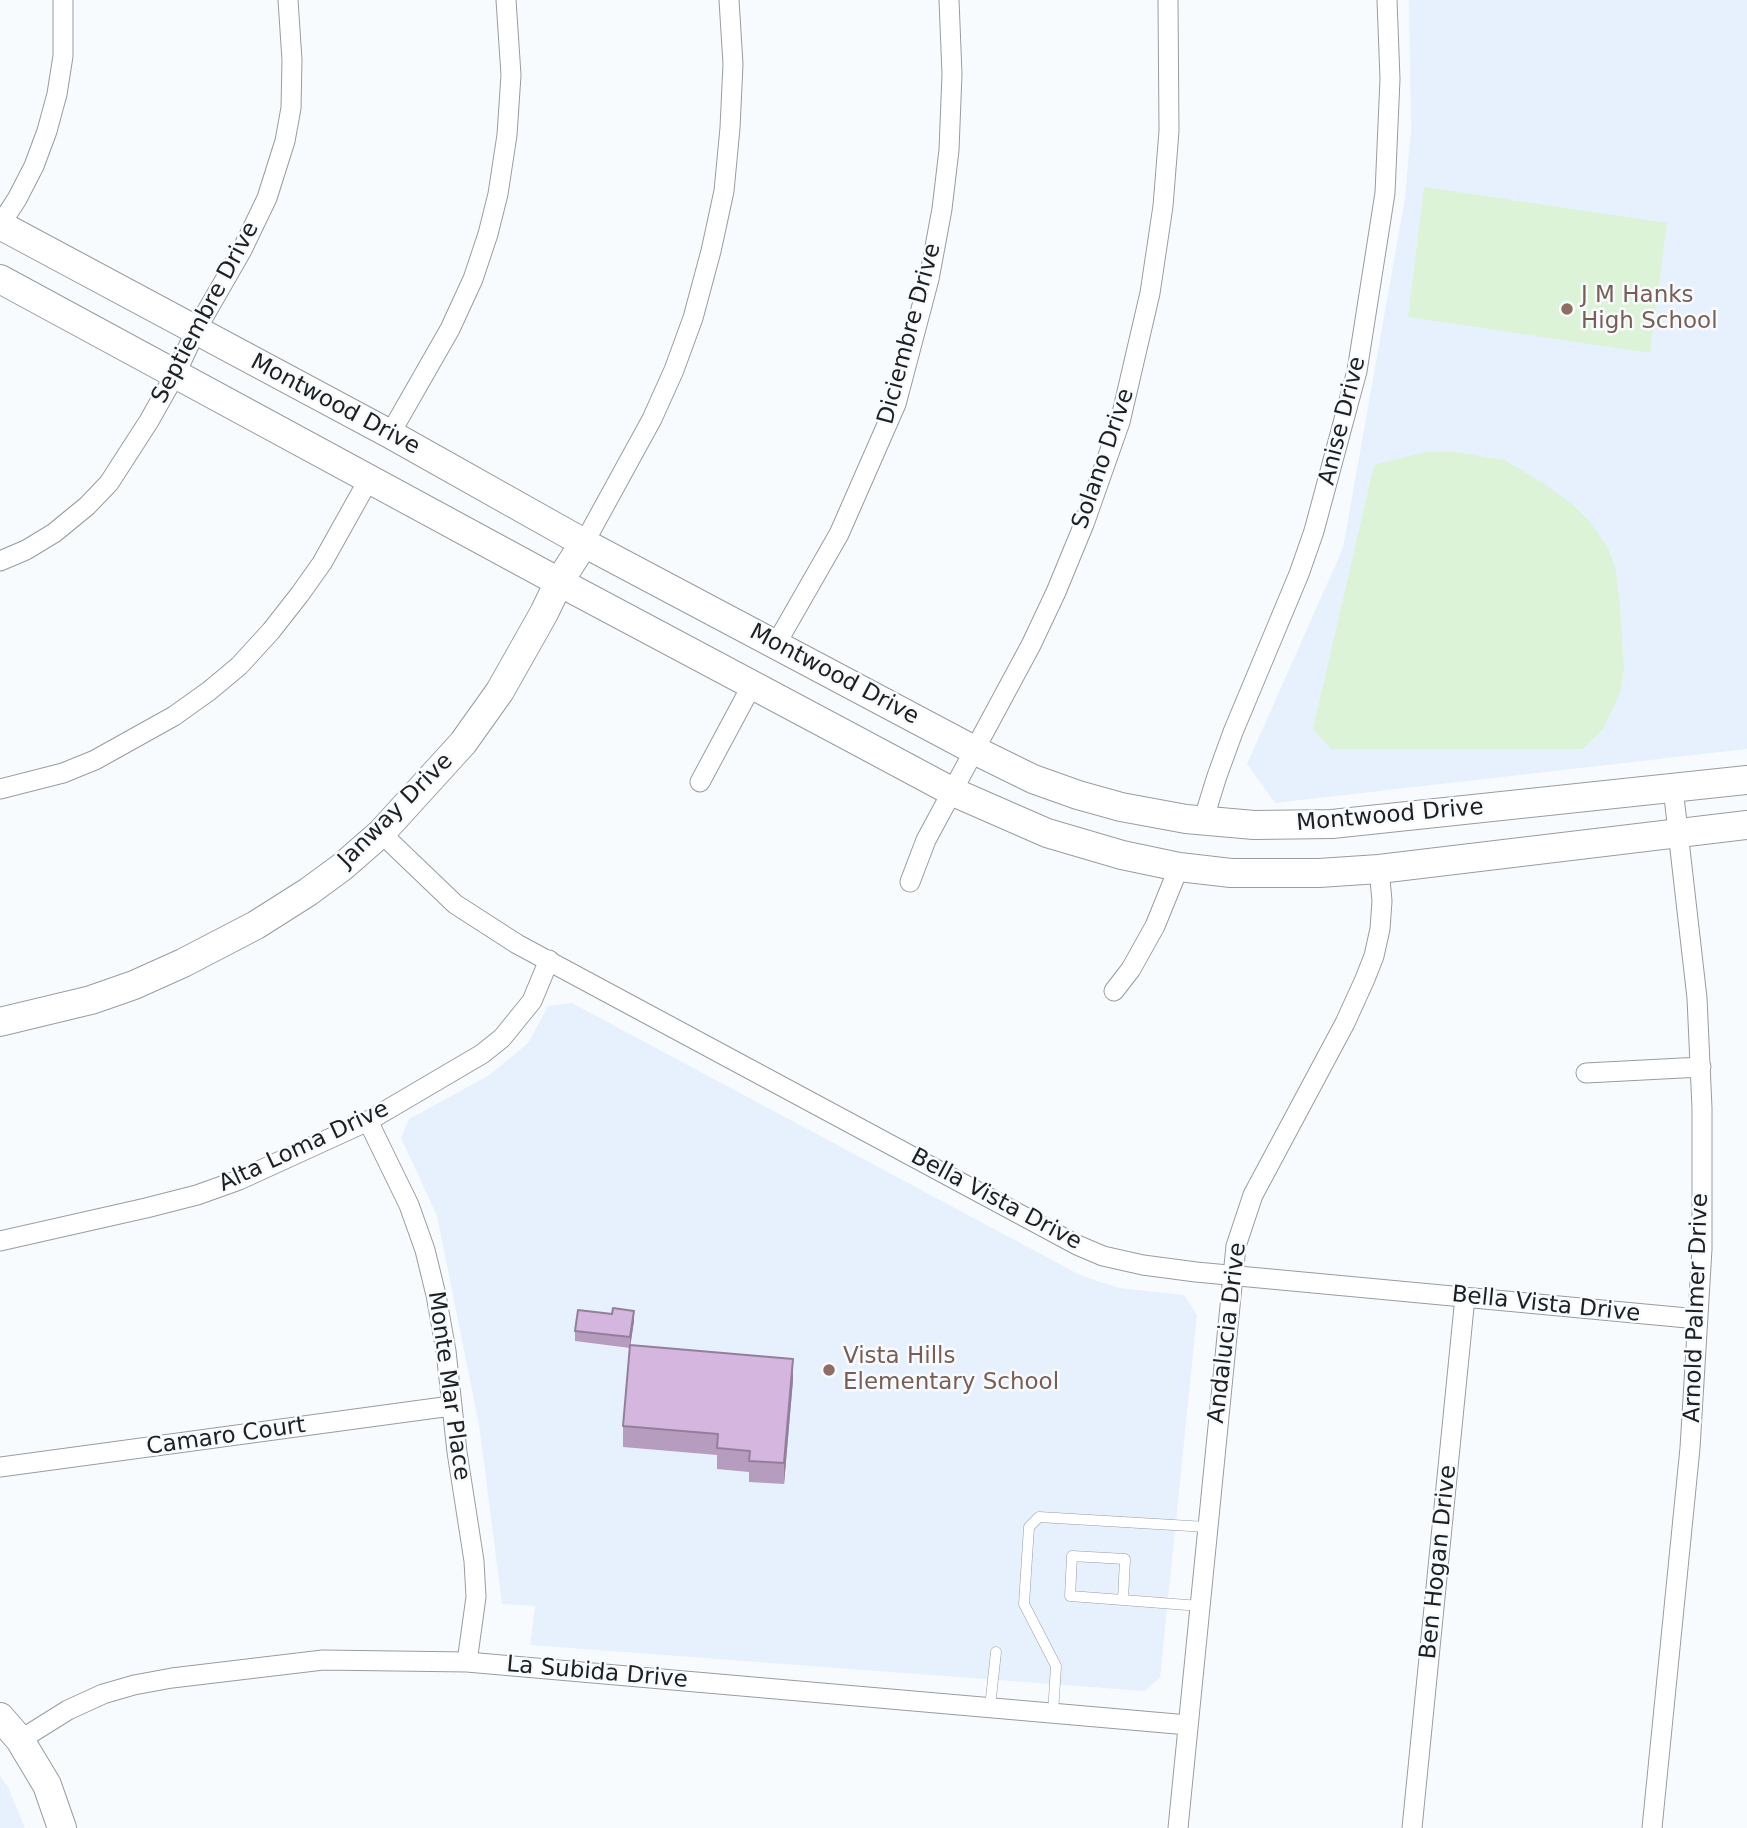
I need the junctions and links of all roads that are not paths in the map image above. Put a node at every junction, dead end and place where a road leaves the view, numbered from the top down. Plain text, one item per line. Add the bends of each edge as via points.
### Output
1 (64, 0) edge
2 (288, 0) edge
3 (506, 0) edge
4 (729, 0) edge
5 (949, 0) edge
6 (1168, 0) edge
7 (1387, 0) edge
8 (0, 225) edge
9 (0, 279) edge
10 (196, 330) junction
11 (176, 373) junction
12 (390, 434) junction
13 (369, 480) junction
14 (584, 542) junction
15 (0, 561) edge
16 (558, 582) junction
17 (776, 644) junction
18 (752, 685) junction
19 (974, 750) junction
20 (1747, 780) edge
21 (700, 782) dead end
22 (1672, 788) junction
23 (0, 789) edge
24 (951, 791) junction
25 (1203, 821) junction
26 (1747, 825) edge
27 (381, 832) junction
28 (1676, 833) junction
29 (1179, 867) junction
30 (1379, 869) junction
31 (910, 882) dead end
32 (549, 960) junction
33 (1114, 991) dead end
34 (0, 1022) edge
35 (1701, 1068) junction
36 (1586, 1073) dead end
37 (368, 1121) junction
38 (0, 1241) edge
39 (1231, 1275) junction
40 (1465, 1297) junction
41 (1698, 1319) junction
42 (452, 1406) junction
43 (0, 1468) edge
44 (1207, 1527) junction
45 (1123, 1600) junction
46 (1200, 1606) junction
47 (996, 1652) dead end
48 (467, 1662) junction
49 (990, 1707) junction
50 (1053, 1713) junction
51 (0, 1717) edge
52 (1188, 1725) junction
53 (20, 1740) junction
54 (62, 1828) edge
55 (1178, 1828) edge
56 (1412, 1828) edge
57 (1652, 1828) edge

1 - 8 street via 63,56 47,131 34,166
2 - 10 street, Septiembre Drive via 291,108 285,141 267,198
3 - 12 street via 511,75 507,135 488,234 450,329
4 - 14 street via 730,128 724,191 711,251 674,370
5 - 17 street, Diciembre Drive via 952,74 943,209 896,404 839,534
6 - 19 street, Solano Drive via 1169,131 1163,205 1150,293 1123,410 1056,592
7 - 25 street, Anise Drive via 1390,79 1385,193 1357,371 1314,531 1233,732
8 - 10 main road, Montwood Drive
9 - 11 main road, Montwood Drive
10 - 11 street, Septiembre Drive
10 - 12 main road, Montwood Drive
11 - 13 main road, Montwood Drive
11 - 15 street, Septiembre Drive via 132,449 95,499 54,533
12 - 14 main road, Montwood Drive
13 - 16 main road, Montwood Drive
13 - 23 street via 300,594 247,657 209,691 95,760
14 - 16 main road, Janway Drive
14 - 17 main road, Montwood Drive
16 - 18 main road, Montwood Drive
16 - 27 main road, Janway Drive via 500,691 463,743
17 - 19 main road, Montwood Drive
18 - 21 street
18 - 24 main road, Montwood Drive
19 - 24 street, Solano Drive
19 - 25 main road, Montwood Drive via 1079,795
20 - 22 main road, Montwood Drive
22 - 25 main road, Montwood Drive via 1332,824
22 - 28 street, Arnold Palmer Drive
24 - 29 main road, Montwood Drive via 1048,832
24 - 31 street, Solano Drive
26 - 28 main road, Montwood Drive
27 - 32 street, Bella Vista Drive via 454,904
27 - 34 main road, Janway Drive via 308,892 225,943 134,985
28 - 30 main road, Montwood Drive
28 - 35 street, Arnold Palmer Drive
29 - 30 main road, Montwood Drive via 1231,873
29 - 33 street via 1155,926
30 - 39 street, Andalucia Drive via 1382,901 1374,956 1345,1023 1253,1195
32 - 37 street, Alta Loma Drive via 532,1001 502,1038
32 - 39 street, Bella Vista Drive via 1077,1245 1143,1265
35 - 36 street
35 - 41 street, Arnold Palmer Drive
37 - 38 street, Alta Loma Drive via 197,1195
37 - 42 street, Monte Mar Place via 409,1205 425,1250 446,1350
39 - 40 street, Bella Vista Drive
39 - 44 street, Andalucia Drive
40 - 41 street, Bella Vista Drive
40 - 56 street, Ben Hogan Drive
41 - 57 street, Arnold Palmer Drive via 1690,1448
42 - 43 street, Camaro Court
42 - 48 street, Monte Mar Place via 474,1561 476,1597
44 - 46 street, Andalucia Drive
44 - 50 lane via 1039,1517 1029,1528 1024,1604 1056,1666
45 - 45 lane via 1070,1596 1072,1556 1125,1559
45 - 46 lane
46 - 52 street, Andalucia Drive
47 - 49 lane
48 - 49 street, La Subida Drive
48 - 53 street, La Subida Drive via 323,1660 172,1678 103,1694
49 - 50 street, La Subida Drive
50 - 52 street, La Subida Drive
51 - 53 main road
52 - 55 street, Andalucia Drive
53 - 54 main road via 47,1785

